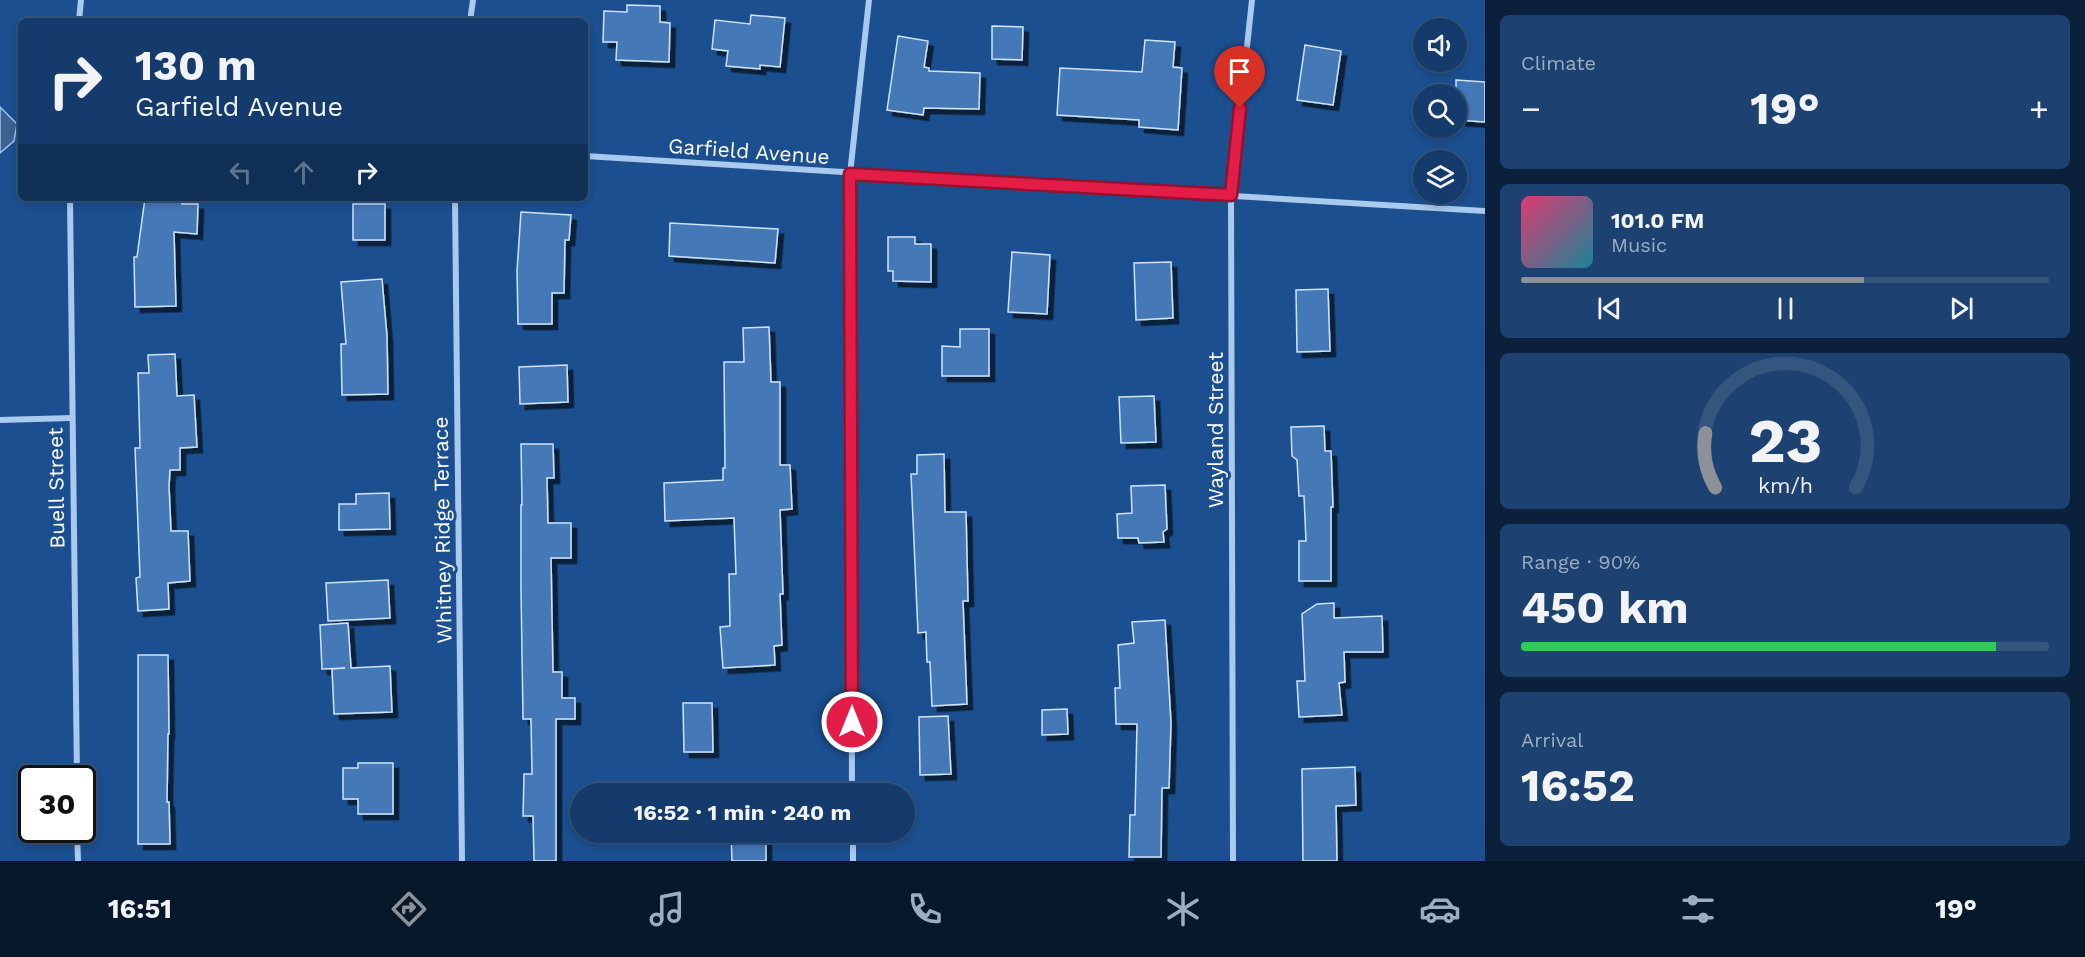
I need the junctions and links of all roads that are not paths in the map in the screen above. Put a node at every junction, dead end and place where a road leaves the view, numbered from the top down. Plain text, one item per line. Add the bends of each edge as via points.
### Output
1 (81, 0) edge
2 (473, 0) edge
3 (869, 0) edge
4 (1252, 0) edge
5 (79, 18) edge
6 (471, 18) edge
7 (588, 156) edge
8 (850, 174) junction
9 (1231, 195) junction
10 (70, 201) edge
11 (455, 201) edge
12 (1485, 211) edge
13 (72, 418) junction
14 (0, 420) edge
15 (77, 765) edge
16 (852, 783) edge
17 (77, 843) edge
18 (853, 843) edge
19 (78, 861) edge
20 (462, 861) edge
21 (853, 861) edge
22 (1233, 861) edge

1 - 5 street
2 - 6 street
3 - 8 street
4 - 9 street, Wayland Street
7 - 8 street, Garfield Avenue
8 - 9 street, Garfield Avenue
8 - 16 street
9 - 12 street, Garfield Avenue
9 - 22 street, Wayland Street
10 - 13 street, Buell Street
11 - 20 street, Whitney Ridge Terrace
13 - 14 street
13 - 15 street, Buell Street
17 - 19 street
18 - 21 street

